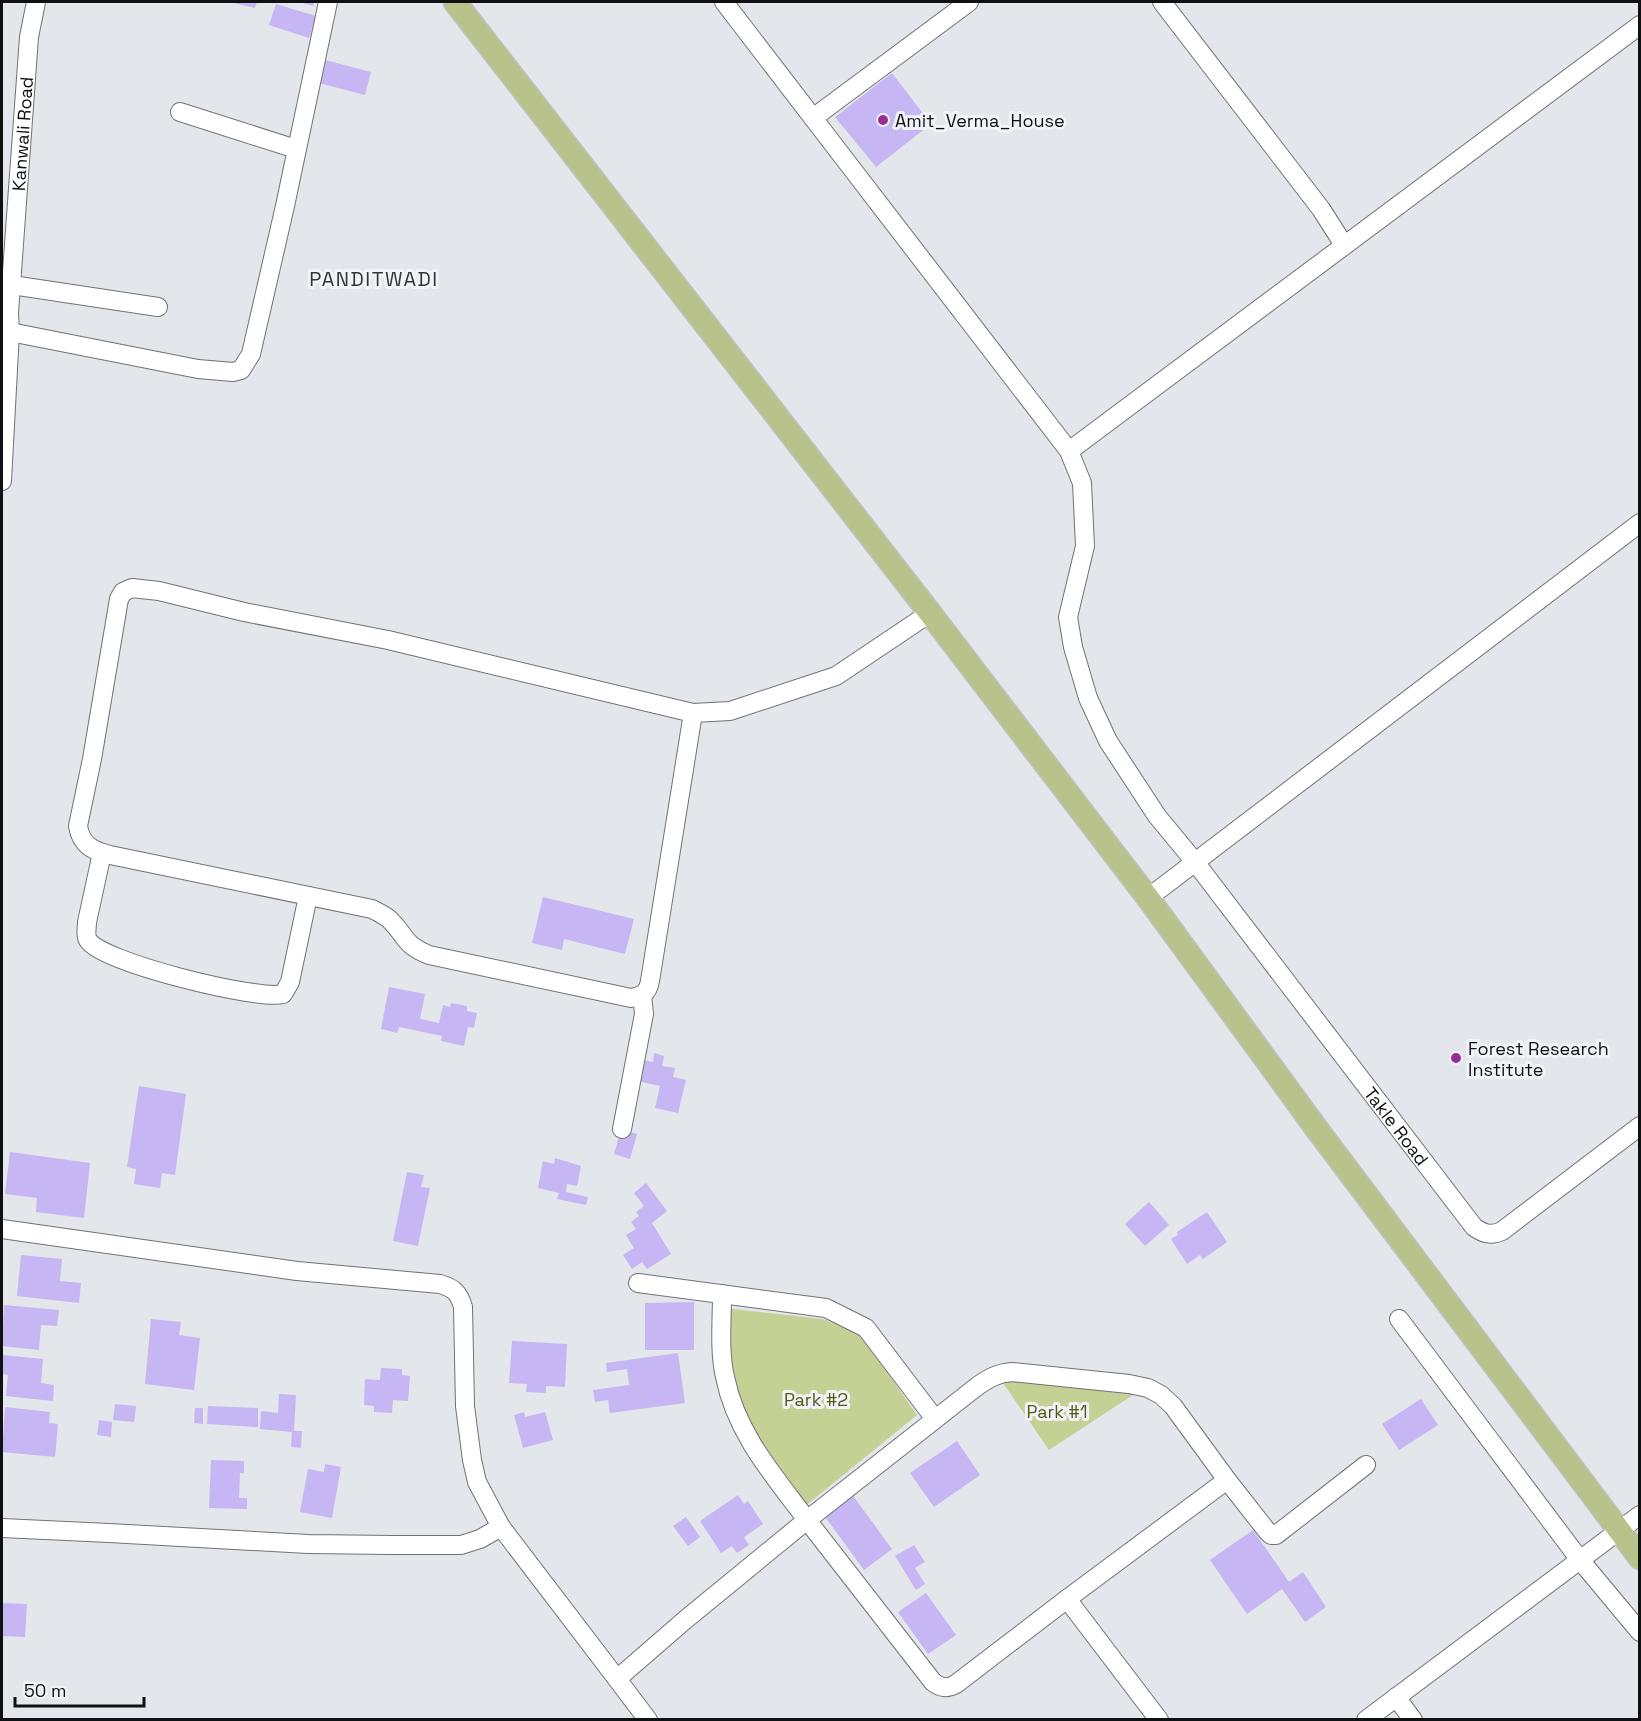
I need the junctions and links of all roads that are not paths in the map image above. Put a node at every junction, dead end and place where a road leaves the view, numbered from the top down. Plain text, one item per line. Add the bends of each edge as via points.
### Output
1 (36, 2) edge
2 (328, 2) edge
3 (455, 2) edge
4 (724, 2) edge
5 (969, 2) edge
6 (1162, 2) edge
7 (1640, 25) edge
8 (180, 112) dead end
9 (813, 118) junction
10 (296, 149) junction
11 (10, 191) edge
12 (1344, 245) junction
13 (12, 285) junction
14 (158, 308) dead end
15 (7, 320) edge
16 (1069, 451) junction
17 (2, 481) edge
18 (1640, 523) edge
19 (930, 613) junction
20 (693, 714) junction
21 (102, 853) junction
22 (1195, 862) junction
23 (308, 896) junction
24 (1148, 898) junction
25 (642, 995) junction
26 (1640, 1126) edge
27 (622, 1129) dead end
28 (2, 1229) edge
29 (638, 1282) dead end
30 (722, 1294) junction
31 (1399, 1319) dead end
32 (935, 1419) junction
33 (1366, 1465) dead end
34 (1227, 1480) junction
35 (1640, 1515) edge
36 (807, 1520) junction
37 (501, 1527) junction
38 (2, 1528) edge
39 (1619, 1531) junction
40 (1640, 1558) edge
41 (1580, 1560) junction
42 (1066, 1599) junction
43 (1640, 1632) edge
44 (617, 1679) junction
45 (1396, 1697) junction
46 (648, 1719) edge
47 (1159, 1719) edge
48 (1366, 1719) edge
49 (1413, 1719) edge

1 - 11 street, Kanwali Road
2 - 10 street
3 - 19 main road
4 - 9 street
5 - 9 street
6 - 12 street via 1321,209
7 - 12 street
8 - 10 street
9 - 16 street
10 - 15 street via 251,354 241,370 198,369
11 - 13 street, Kanwali Road
12 - 16 street
13 - 14 street
13 - 15 street, Kanwali Road
15 - 17 street, Kanwali Road
16 - 22 street via 1082,483 1085,546 1068,617 1088,698 1108,741 1157,816
18 - 22 street
19 - 20 street via 836,676 730,711
19 - 24 main road
20 - 21 street via 388,640 132,588 119,599 78,826 87,845
20 - 25 street via 649,988
21 - 23 street
21 - 23 street via 87,922 88,940 111,956 181,978 256,993 283,994 290,982
22 - 24 street
22 - 26 street, Takle Road via 1482,1233 1494,1235 1502,1231
23 - 25 street via 372,909 389,919 408,944 429,954 631,998
24 - 39 main road
25 - 27 street via 644,1014
28 - 37 street via 297,1271 452,1287 464,1307 465,1406 472,1460 477,1482
29 - 30 street
30 - 32 street via 826,1308 866,1328
30 - 36 street via 724,1377 735,1415 765,1465
31 - 41 street
32 - 34 street via 1000,1373 1129,1384 1148,1388 1173,1406
32 - 36 street
33 - 34 street via 1276,1535 1267,1531
34 - 42 street
35 - 39 street
36 - 42 street via 940,1688 956,1684
36 - 44 street
37 - 38 street via 461,1545 308,1544
37 - 44 street
39 - 40 main road
39 - 41 street
41 - 43 street
41 - 45 street
42 - 47 street
44 - 46 street
45 - 48 street
45 - 49 street

